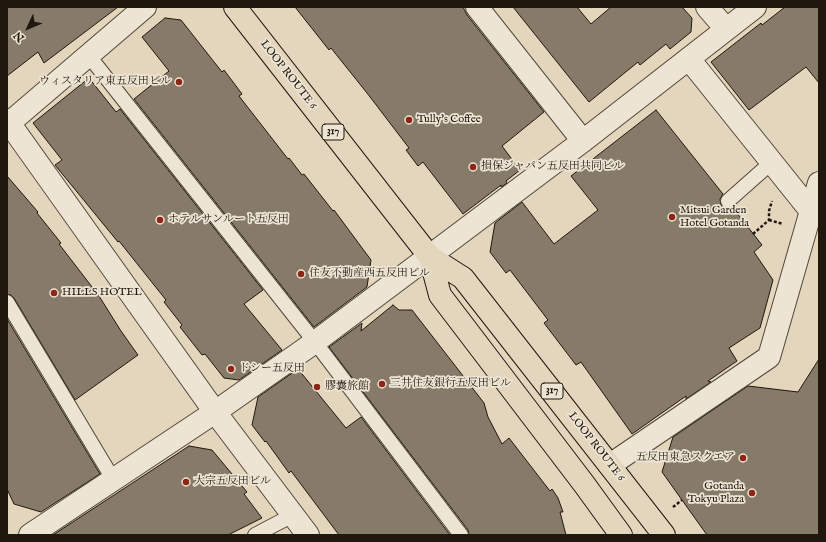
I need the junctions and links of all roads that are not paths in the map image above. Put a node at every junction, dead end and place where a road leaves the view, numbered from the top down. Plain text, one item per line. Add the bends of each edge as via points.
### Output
1 (145, 7) edge
2 (235, 7) edge
3 (477, 7) edge
4 (707, 7) edge
5 (755, 7) edge
6 (726, 29) junction
7 (89, 56) junction
8 (689, 59) junction
9 (8, 123) edge
10 (583, 141) junction
11 (776, 168) junction
12 (819, 183) edge
13 (728, 201) dead end
14 (810, 210) junction
15 (430, 256) junction
16 (7, 302) edge
17 (315, 342) junction
18 (215, 412) junction
19 (610, 465) junction
20 (113, 480) junction
21 (293, 515) junction
22 (620, 534) edge
23 (30, 535) edge
24 (255, 535) edge
25 (308, 535) edge
26 (461, 535) edge
27 (664, 535) edge

1 - 7 street
2 - 15 main road, LOOP ROUTE 6 / 317
3 - 10 street
4 - 6 street
5 - 6 street
6 - 8 street
7 - 9 street
7 - 17 lane
8 - 10 street
8 - 11 street
9 - 18 street
10 - 15 street
11 - 13 lane
11 - 14 street
12 - 14 street
14 - 19 street via 768,357
15 - 17 street
15 - 19 main road, LOOP ROUTE 6 / 317 via 463,278
15 - 22 main road, LOOP ROUTE 6 / 317 via 440,295
16 - 20 lane
17 - 18 street
17 - 26 lane
18 - 20 street
18 - 21 street
19 - 27 main road, LOOP ROUTE 6 / 317
20 - 23 street
21 - 24 lane
21 - 25 street

